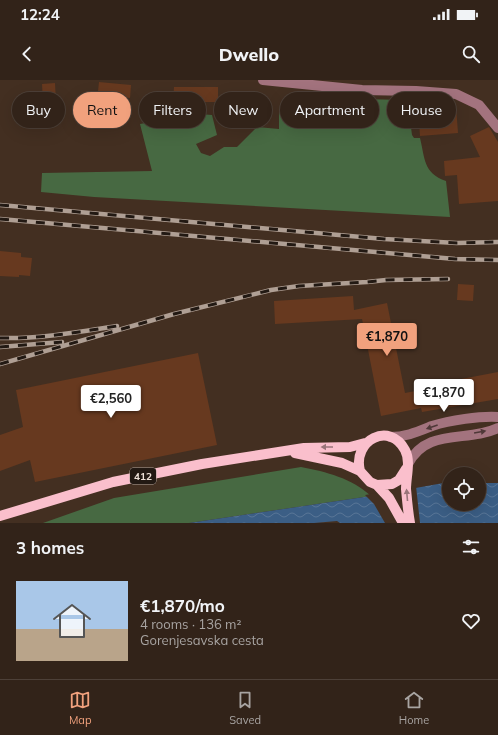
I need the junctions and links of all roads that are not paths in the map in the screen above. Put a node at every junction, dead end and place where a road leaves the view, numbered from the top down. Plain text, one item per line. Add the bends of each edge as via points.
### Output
1 (263, 80) edge
2 (498, 128) edge
3 (498, 417) edge
4 (498, 428) edge
5 (390, 437) junction
6 (365, 443) junction
7 (289, 452) junction
8 (407, 465) junction
9 (360, 471) junction
10 (376, 486) junction
11 (0, 516) edge
12 (404, 523) edge
13 (410, 523) edge

1 - 2 street via 362,90 416,90 456,94 479,105
3 -> 5 street via 440,424 409,436
8 -> 4 street via 420,447 435,441
5 - 6 main road, 412 via 377,437
5 - 8 main road via 405,450
6 -> 7 main road, 412 via 350,447 316,447
6 - 9 main road via 358,456
7 - 9 main road, 412 via 331,459
7 - 11 main road, 412 via 202,464 114,482
8 - 10 main road via 404,474 392,484
13 -> 8 main road via 406,491
9 - 10 main road, 412
10 - 12 main road, 412 via 389,498

